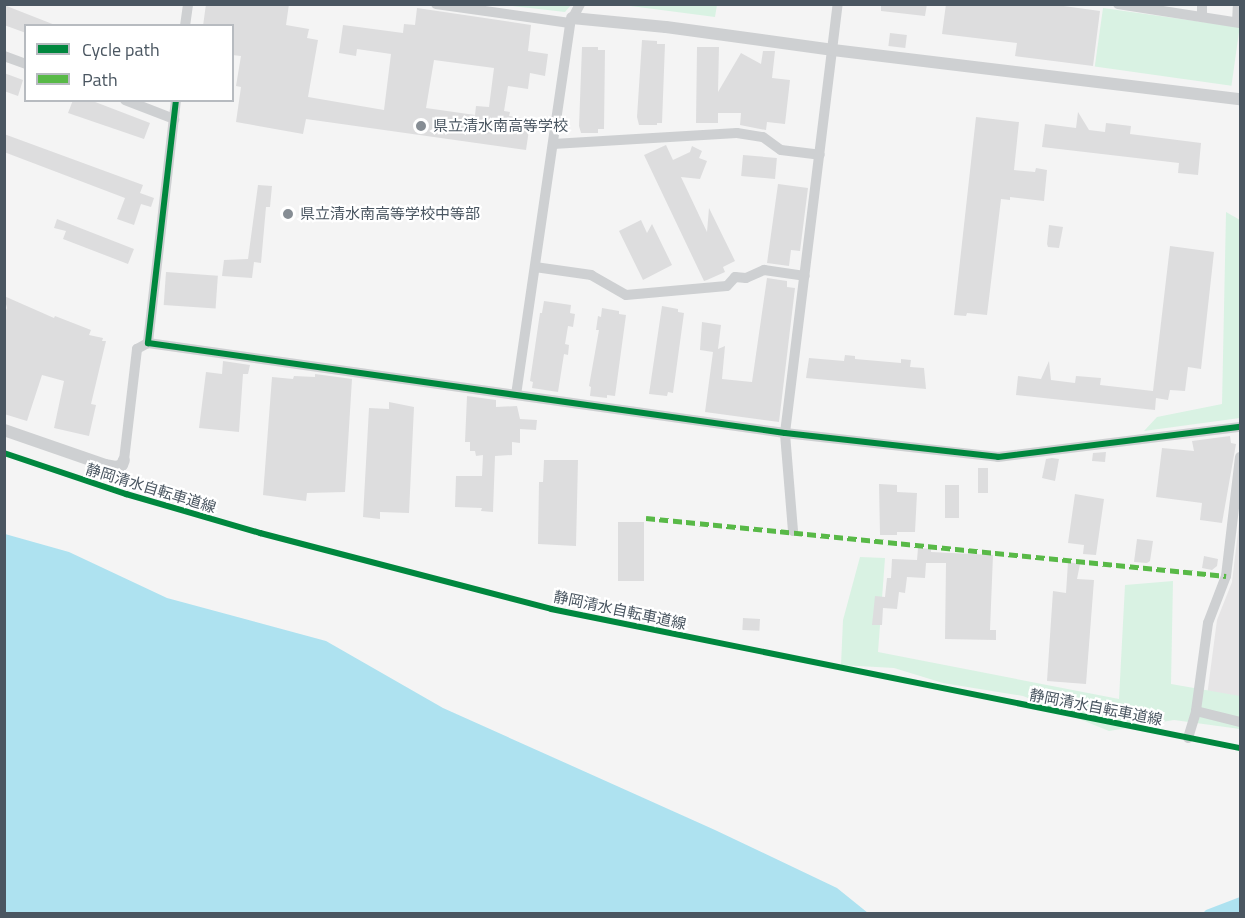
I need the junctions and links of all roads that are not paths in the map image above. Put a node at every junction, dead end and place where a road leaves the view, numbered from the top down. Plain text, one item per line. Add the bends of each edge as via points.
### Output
1 (188, 4) edge
2 (436, 4) edge
3 (580, 4) edge
4 (838, 4) edge
5 (1118, 4) edge
6 (1202, 4) edge
7 (1238, 4) edge
8 (1202, 17) junction
9 (571, 20) junction
10 (1239, 23) edge
11 (185, 24) edge
12 (833, 50) junction
13 (4, 56) edge
14 (24, 62) edge
15 (1240, 99) edge
16 (130, 102) edge
17 (176, 102) edge
18 (174, 119) junction
19 (553, 144) junction
20 (820, 155) junction
21 (535, 267) junction
22 (805, 276) junction
23 (148, 343) junction
24 (516, 395) junction
25 (1240, 428) edge
26 (4, 430) edge
27 (785, 433) junction
28 (1240, 457) edge
29 (124, 460) joint
30 (793, 531) dead end
31 (1196, 711) junction
32 (1240, 722) edge
33 (1188, 738) dead end

1 - 11 street
2 - 9 street
3 - 9 street
4 - 12 street
5 - 8 street
6 - 8 street
7 - 10 street
8 - 10 street
9 - 12 street via 666,27
9 - 19 street
12 - 15 street
12 - 20 street
13 - 14 street
16 - 18 street
17 - 18 street
18 - 23 street
19 - 20 street via 737,133 763,136 781,150
19 - 21 street
20 - 22 street
21 - 22 street via 591,275 626,295 727,285 735,277 746,278 765,270
21 - 24 street
22 - 27 street
23 - 24 street
23 - 29 street via 137,349
24 - 27 street
25 - 27 street via 998,457
26 - 29 street via 105,465 116,467
27 - 30 street
28 - 31 street via 1226,576 1208,622
31 - 32 street
31 - 33 street

